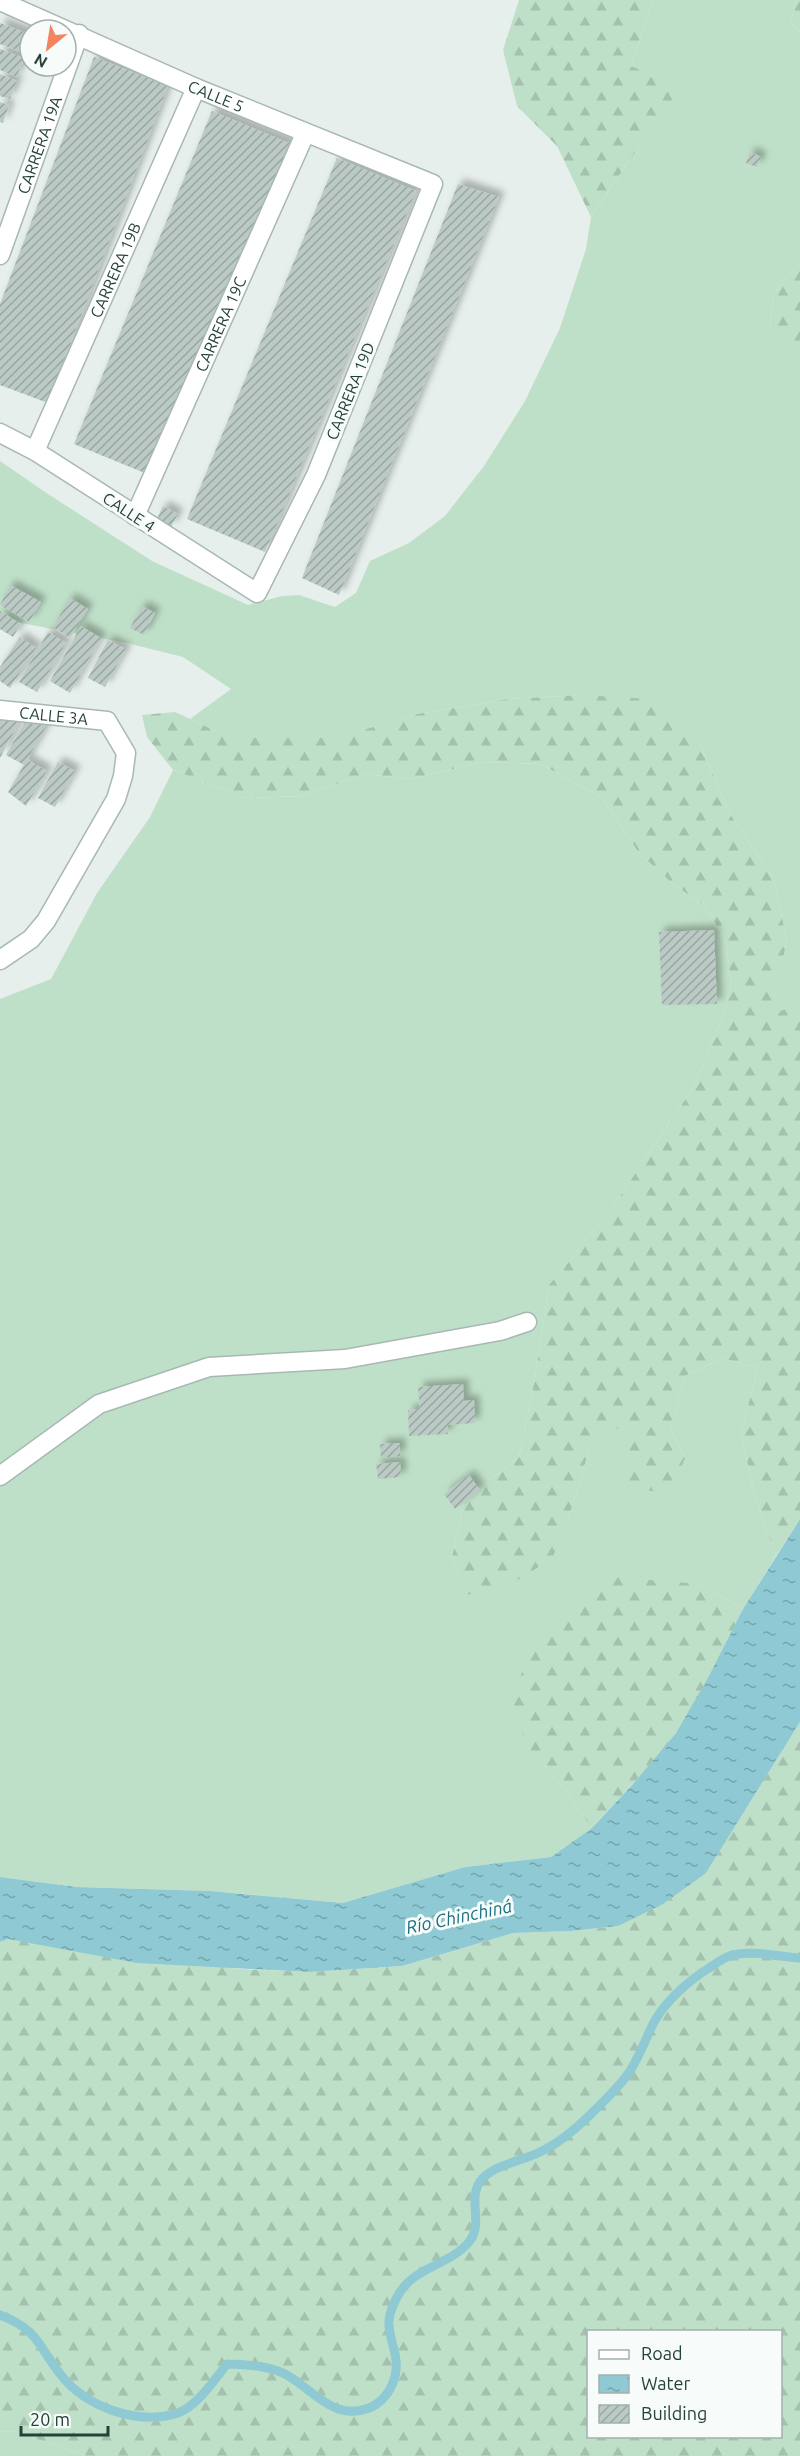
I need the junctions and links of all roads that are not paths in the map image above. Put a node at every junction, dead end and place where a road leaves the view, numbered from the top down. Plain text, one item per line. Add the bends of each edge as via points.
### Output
1 (0, 1) edge
2 (79, 34) junction
3 (196, 88) junction
4 (305, 134) junction
5 (433, 184) joint
6 (0, 255) edge
7 (0, 433) edge
8 (36, 451) junction
9 (135, 516) junction
10 (256, 593) joint
11 (0, 710) edge
12 (0, 960) edge
13 (527, 1322) dead end
14 (0, 1476) edge

1 - 2 street, CALLE 5
2 - 3 street, CALLE 5
2 - 6 street, CARRERA 19A
3 - 4 street, CALLE 5
3 - 8 street, CARRERA 19B
4 - 5 street, CALLE 5
4 - 9 street, CARRERA 19C
5 - 10 street, CARRERA 19D via 315,475
7 - 8 street, CALLE 4
8 - 9 street, CALLE 4
9 - 10 street, CALLE 4
11 - 12 street, CALLE 3A via 106,721 126,753 116,799 46,921 31,939
13 - 14 street via 500,1331 345,1359 209,1367 99,1404

